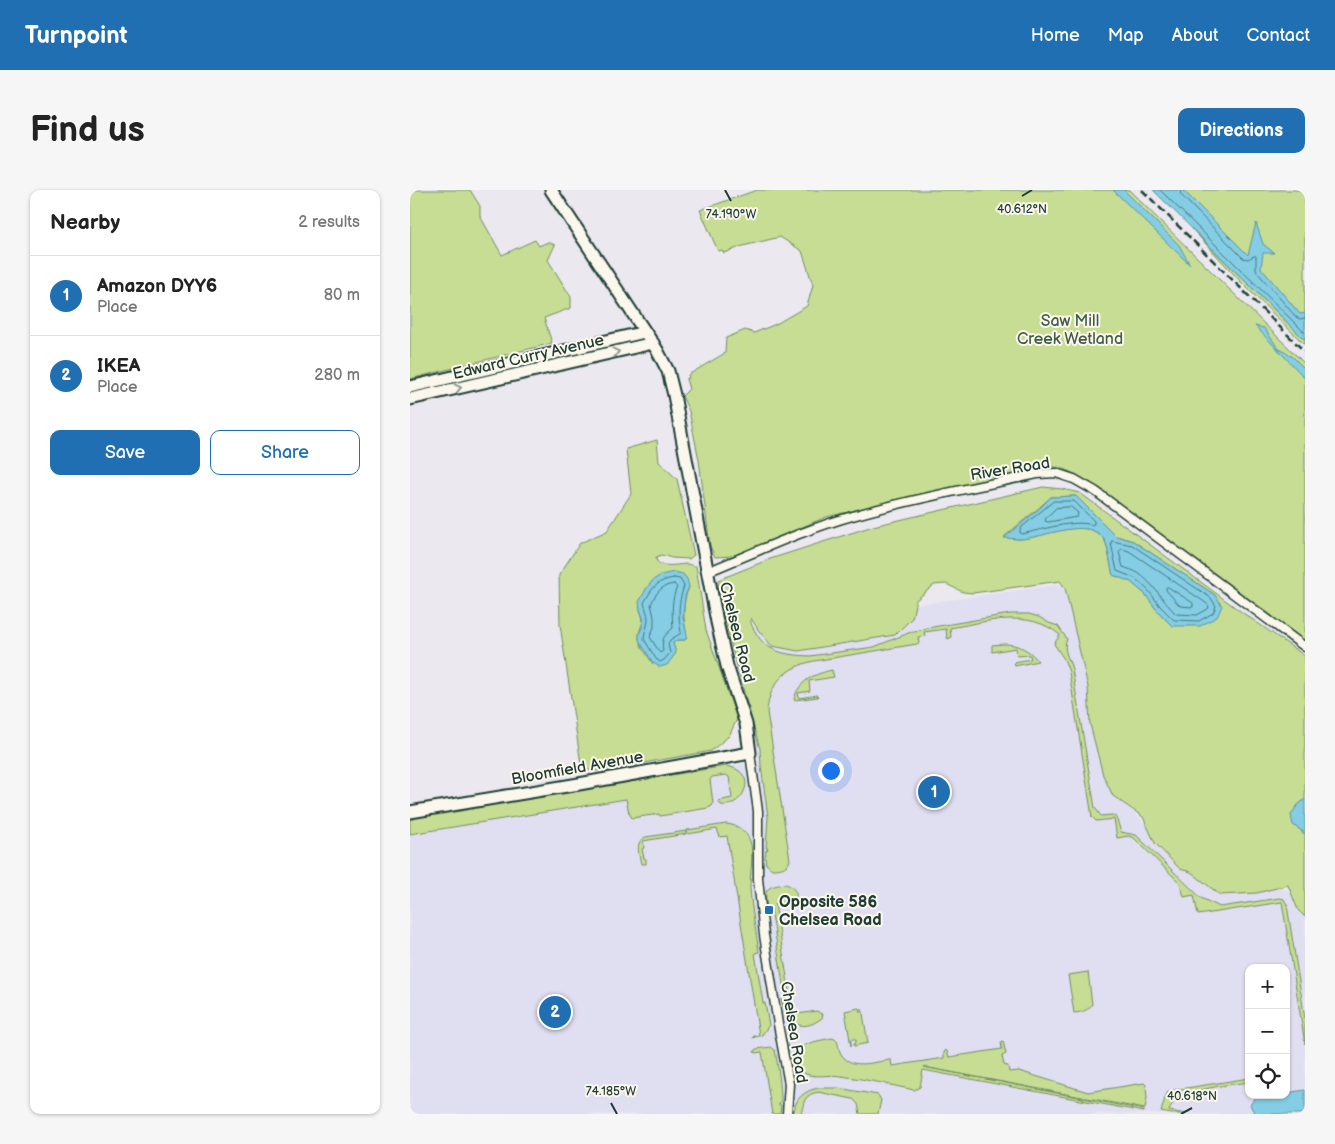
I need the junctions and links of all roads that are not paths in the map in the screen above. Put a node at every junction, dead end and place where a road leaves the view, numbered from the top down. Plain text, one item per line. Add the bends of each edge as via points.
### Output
1 (552, 190) edge
2 (645, 332) junction
3 (653, 344) junction
4 (493, 367) junction
5 (496, 380) junction
6 (410, 387) edge
7 (410, 399) edge
8 (707, 572) junction
9 (1305, 647) edge
10 (750, 753) junction
11 (410, 812) edge
12 (788, 1114) edge

1 - 2 street, Chelsea Road
2 - 3 street, Chelsea Road
2 - 4 street, Edward Curry Avenue
5 -> 3 street, Edward Curry Avenue
3 - 8 street, Chelsea Road via 668,371 674,395
4 - 5 street
4 - 6 street, Edward Curry Avenue
7 -> 5 street, Edward Curry Avenue
8 - 9 street, River Road via 855,515 1028,476 1056,473 1095,491
8 - 10 street, Chelsea Road via 727,666 746,724
10 - 11 street, Bloomfield Avenue
10 - 12 street, Chelsea Road via 758,811 758,879 789,1084

